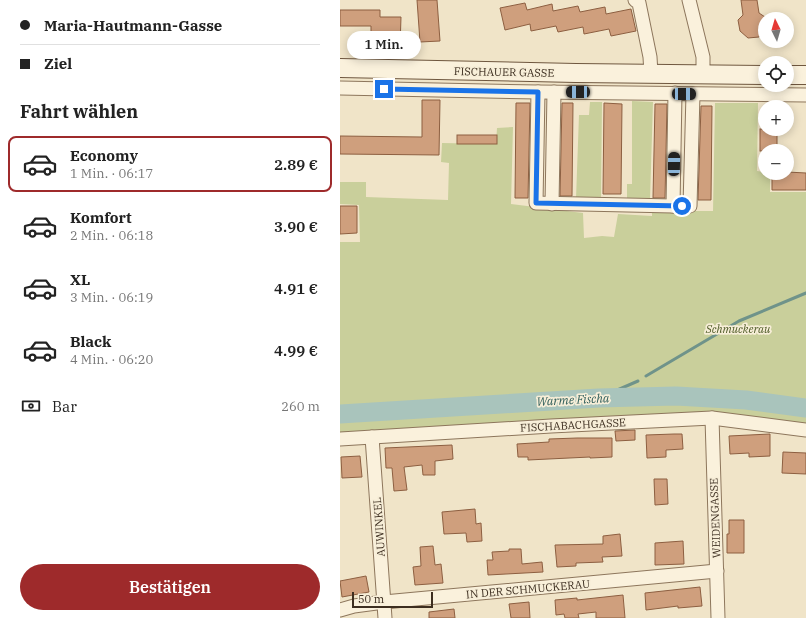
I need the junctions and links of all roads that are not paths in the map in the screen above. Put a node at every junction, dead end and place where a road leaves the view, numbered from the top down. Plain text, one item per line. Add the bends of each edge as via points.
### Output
1 (635, 0) edge
2 (689, 0) edge
3 (340, 68) edge
4 (651, 74) junction
5 (703, 74) junction
6 (758, 75) edge
7 (794, 75) edge
8 (806, 75) edge
9 (340, 88) edge
10 (538, 92) junction
11 (554, 92) junction
12 (675, 94) junction
13 (693, 94) junction
14 (806, 95) edge
15 (552, 204) junction
16 (673, 206) junction
17 (712, 418) junction
18 (806, 430) edge
19 (372, 437) junction
20 (340, 439) edge
21 (717, 571) junction
22 (384, 602) junction
23 (340, 610) edge
24 (385, 618) edge
25 (718, 618) edge

1 - 4 street via 639,3
2 - 5 street via 703,57
3 - 4 main road, FISCHAUER GASSE
4 - 5 main road, FISCHAUER GASSE
5 - 6 main road, FISCHAUER GASSE
7 - 8 main road
9 - 10 street
10 - 11 street
10 - 15 street via 536,203
11 - 12 street
11 - 15 street
12 - 13 street
12 - 16 street
13 - 14 street
13 - 16 street via 690,206
15 - 16 street
17 - 18 street, FISCHABACHGASSE
17 - 19 street, FISCHABACHGASSE
17 - 21 street, WEIDENGASSE
19 - 20 street, FISCHABACHGASSE
19 - 22 street, AUWINKEL
21 - 22 street, IN DER SCHMUCKERAU
21 - 25 street, WEIDENGASSE
22 - 23 street, IN DER SCHMUCKERAU
22 - 24 street, AUWINKEL

